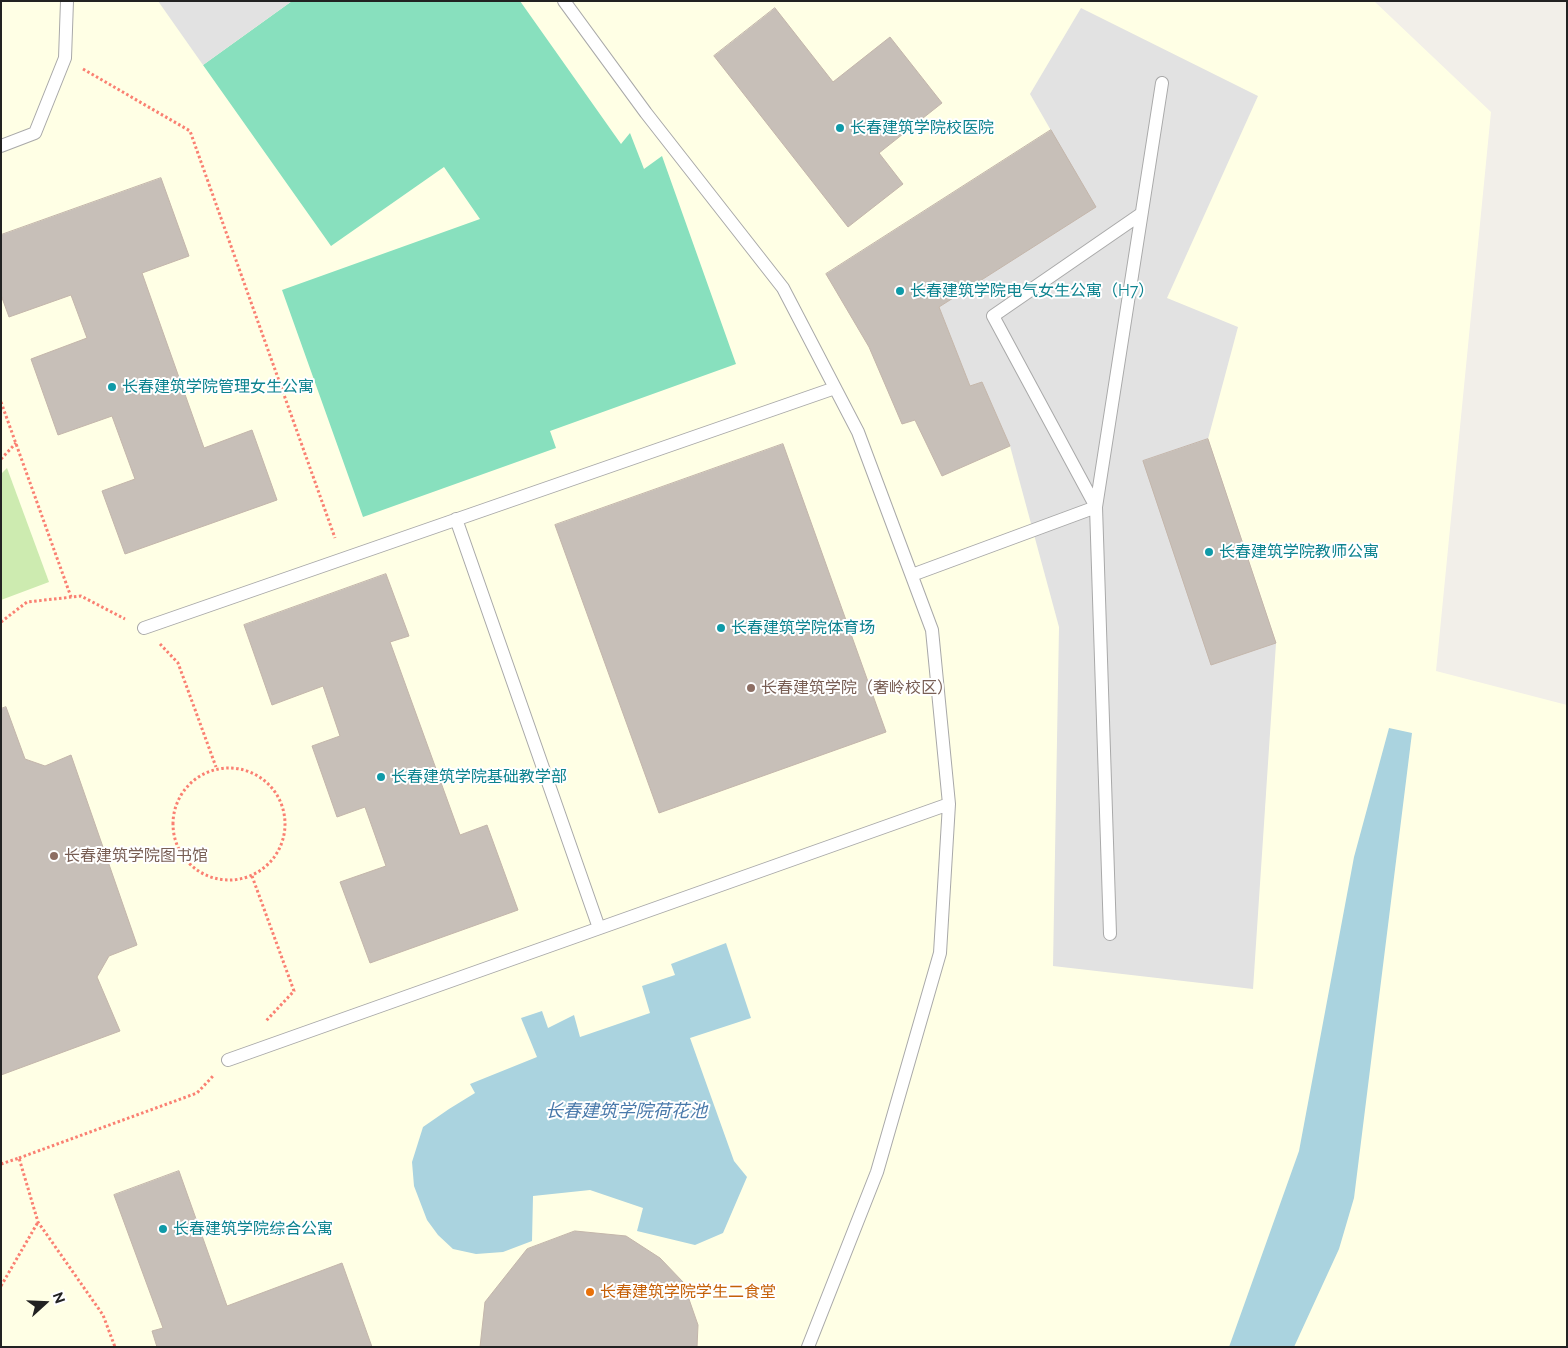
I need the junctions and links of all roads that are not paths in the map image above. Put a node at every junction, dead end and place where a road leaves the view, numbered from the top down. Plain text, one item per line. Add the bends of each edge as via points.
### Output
1 (67, 1) edge
2 (564, 1) edge
3 (1162, 83) dead end
4 (1, 146) edge
5 (1141, 214) junction
6 (835, 388) junction
7 (1096, 506) junction
8 (456, 519) junction
9 (912, 575) junction
10 (144, 628) road end
11 (948, 804) junction
12 (599, 928) junction
13 (1110, 934) dead end
14 (228, 1060) road end
15 (808, 1347) edge

1 - 4 lane via 65,58 35,132
2 - 6 lane via 646,113 783,288
3 - 5 lane
5 - 7 lane
5 - 7 lane via 993,316
6 - 8 lane
6 - 9 lane via 858,432
7 - 9 lane
7 - 13 lane
8 - 10 lane
8 - 12 lane
9 - 11 lane via 932,630
11 - 12 lane
11 - 15 lane via 940,953 877,1172
12 - 14 lane

